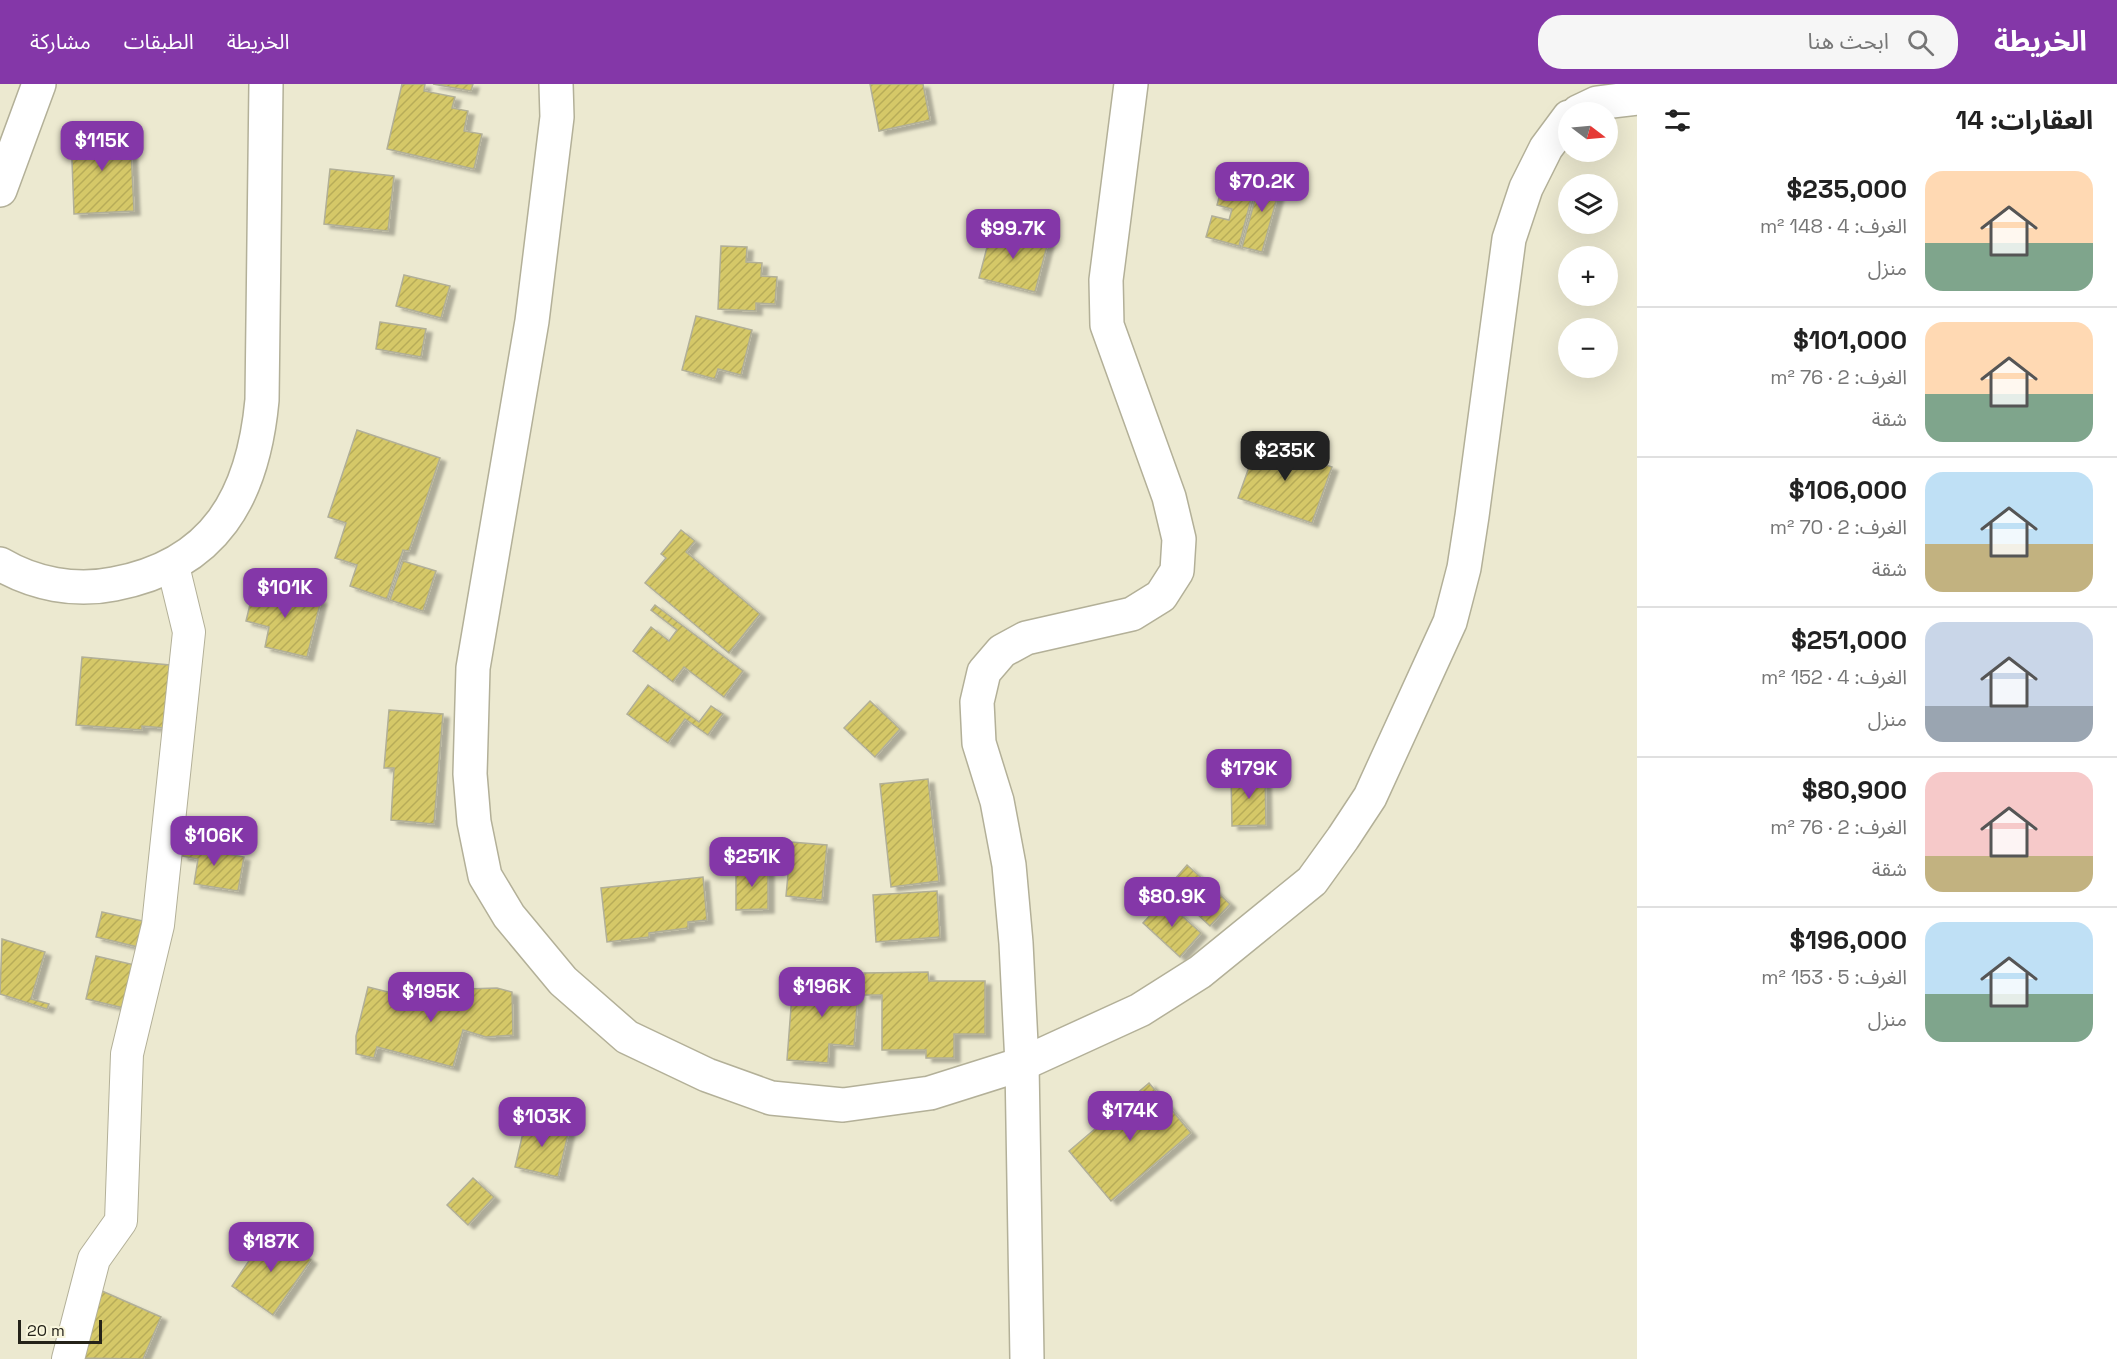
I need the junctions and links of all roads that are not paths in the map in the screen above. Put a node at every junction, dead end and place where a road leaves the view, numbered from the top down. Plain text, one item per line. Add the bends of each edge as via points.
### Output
1 (39, 84) edge
2 (266, 84) edge
3 (556, 84) edge
4 (1131, 84) edge
5 (1637, 98) edge
6 (1605, 102) edge
7 (1558, 132) edge
8 (0, 190) edge
9 (0, 564) edge
10 (173, 566) junction
11 (1022, 1064) junction
12 (68, 1359) edge
13 (1027, 1359) edge

1 - 8 street
2 - 10 street via 262,400 258,439 247,477 230,511 206,542
3 - 11 street via 557,117 532,321 473,668 470,774 474,822 485,876 509,916 564,981 627,1037 707,1076 761,1095 843,1105 930,1093
4 - 11 street via 1106,280 1107,325 1169,497 1179,539 1177,571 1161,596 1132,614 1026,638 1002,651 984,672 977,702 979,743 997,801 1008,865
5 - 6 street
7 - 11 street via 1526,188 1509,239 1472,516 1450,622 1370,797 1312,881 1200,972 1140,1010
9 - 10 street via 20,576 59,586 99,587 140,579
10 - 12 street via 189,632 158,925 127,1054 120,1221 94,1259
11 - 13 street

